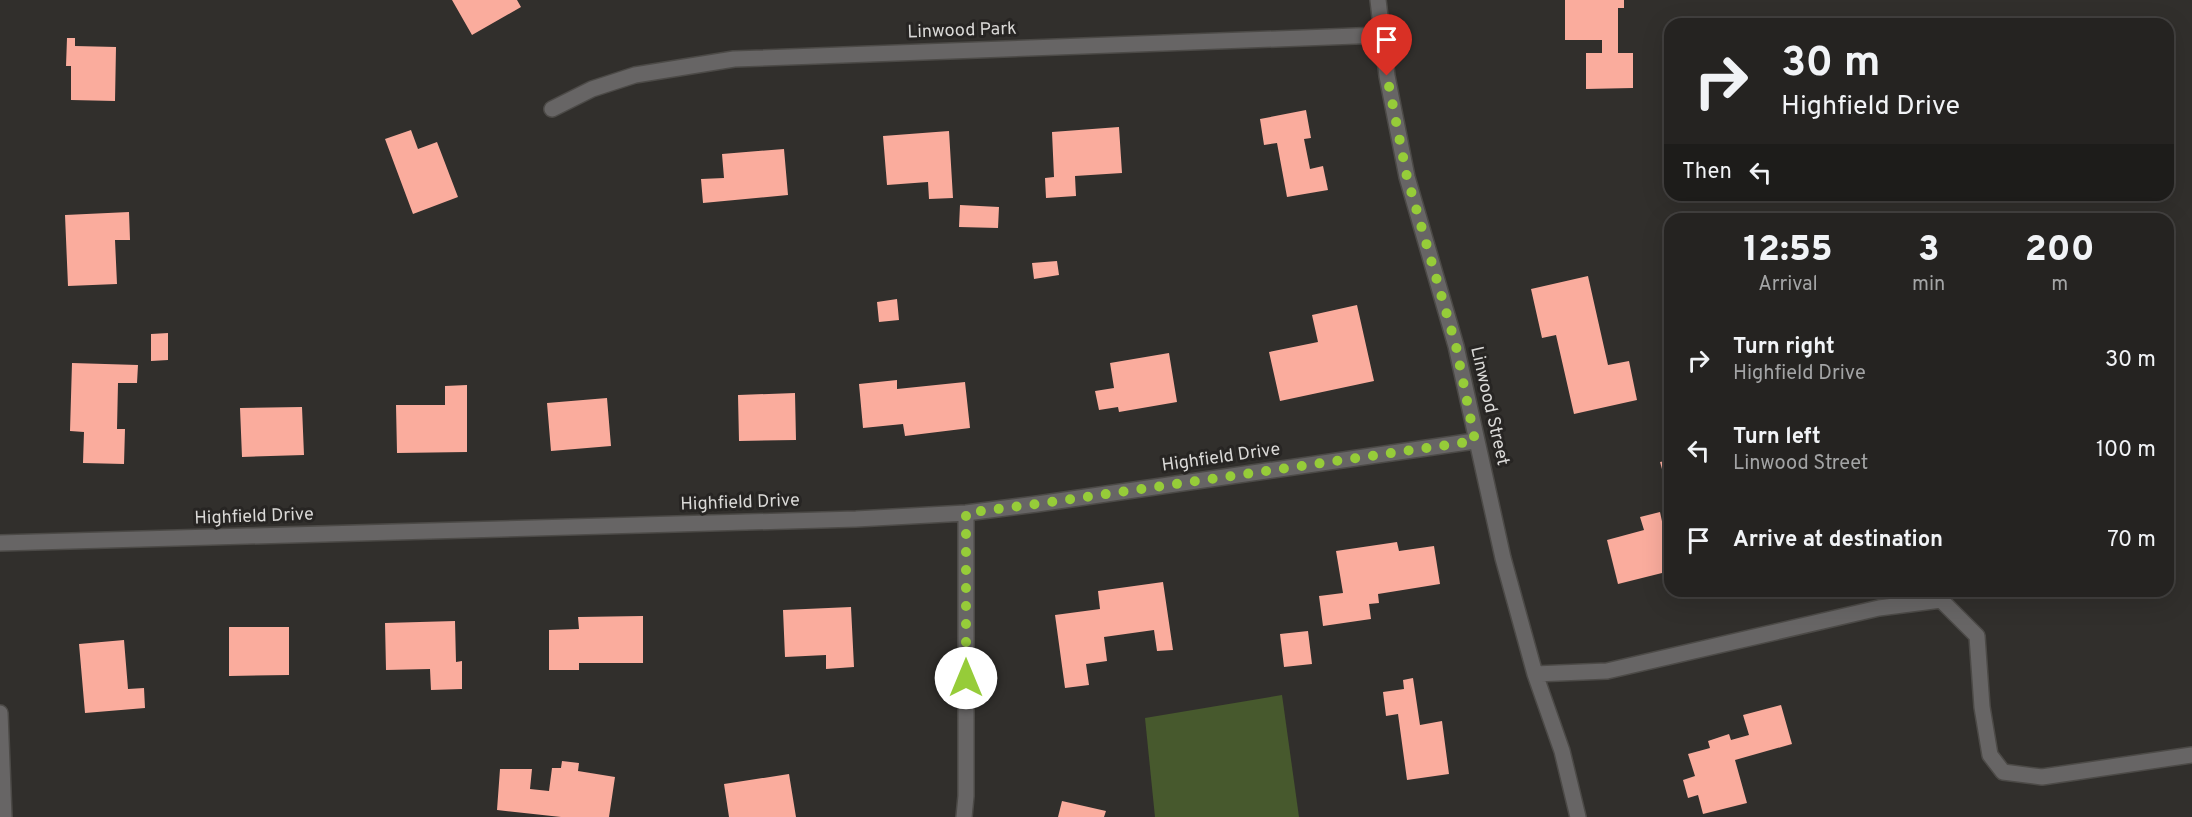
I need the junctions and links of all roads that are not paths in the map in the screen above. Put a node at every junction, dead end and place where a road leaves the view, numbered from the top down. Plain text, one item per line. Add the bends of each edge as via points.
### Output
1 (1378, 0) edge
2 (1382, 35) junction
3 (552, 109) dead end
4 (1475, 441) junction
5 (966, 513) junction
6 (0, 543) edge
7 (1535, 674) junction
8 (0, 713) edge
9 (2192, 755) edge
10 (4, 817) edge
11 (964, 817) edge
12 (1578, 817) edge

1 - 2 street, Linwood Street
2 - 3 street, Linwood Park via 734,59 635,75 592,89
2 - 4 street, Linwood Street via 1407,177 1456,346
4 - 5 street, Highfield Drive
4 - 7 street, Linwood Street
5 - 6 street, Highfield Drive
5 - 11 street
7 - 9 street via 1607,671 1879,608 1941,600 1977,636 1990,755 2003,772 2042,777
7 - 12 street, Linwood Street via 1562,751
8 - 10 street

